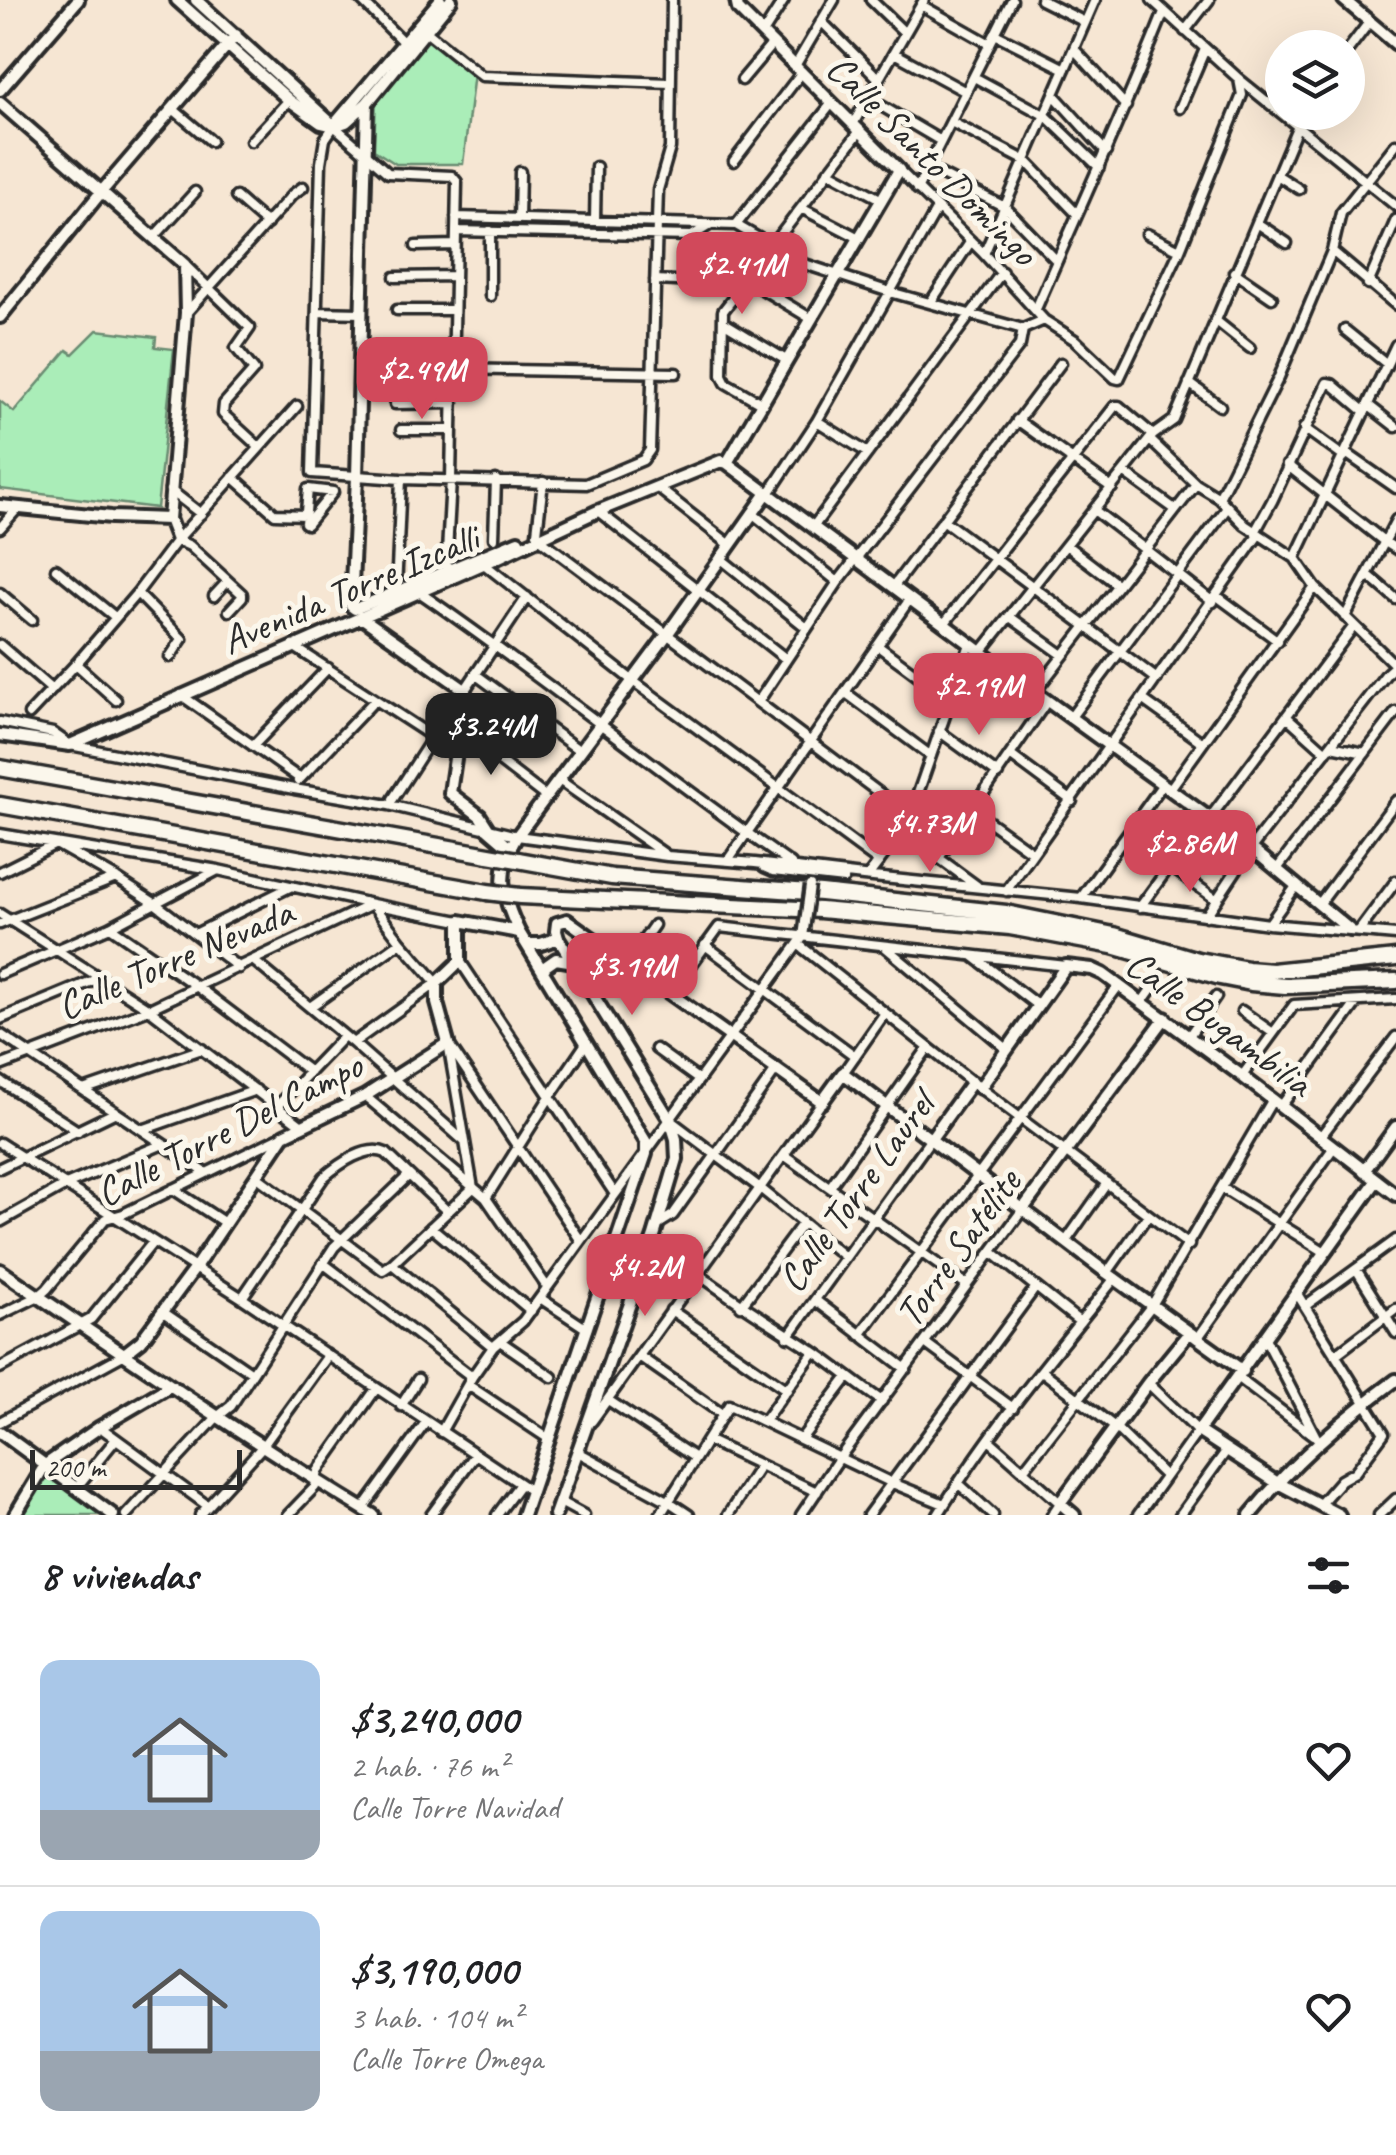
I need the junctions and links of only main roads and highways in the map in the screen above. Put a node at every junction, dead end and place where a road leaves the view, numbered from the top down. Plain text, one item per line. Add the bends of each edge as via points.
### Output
1 (0, 768) edge
2 (0, 805) edge
3 (1396, 958) edge
4 (1396, 981) edge

1 - 3 highway, bridge via 514,854 612,878 1006,913 1248,970
2 - 4 highway, bridge via 487,892 1010,927 1251,983

